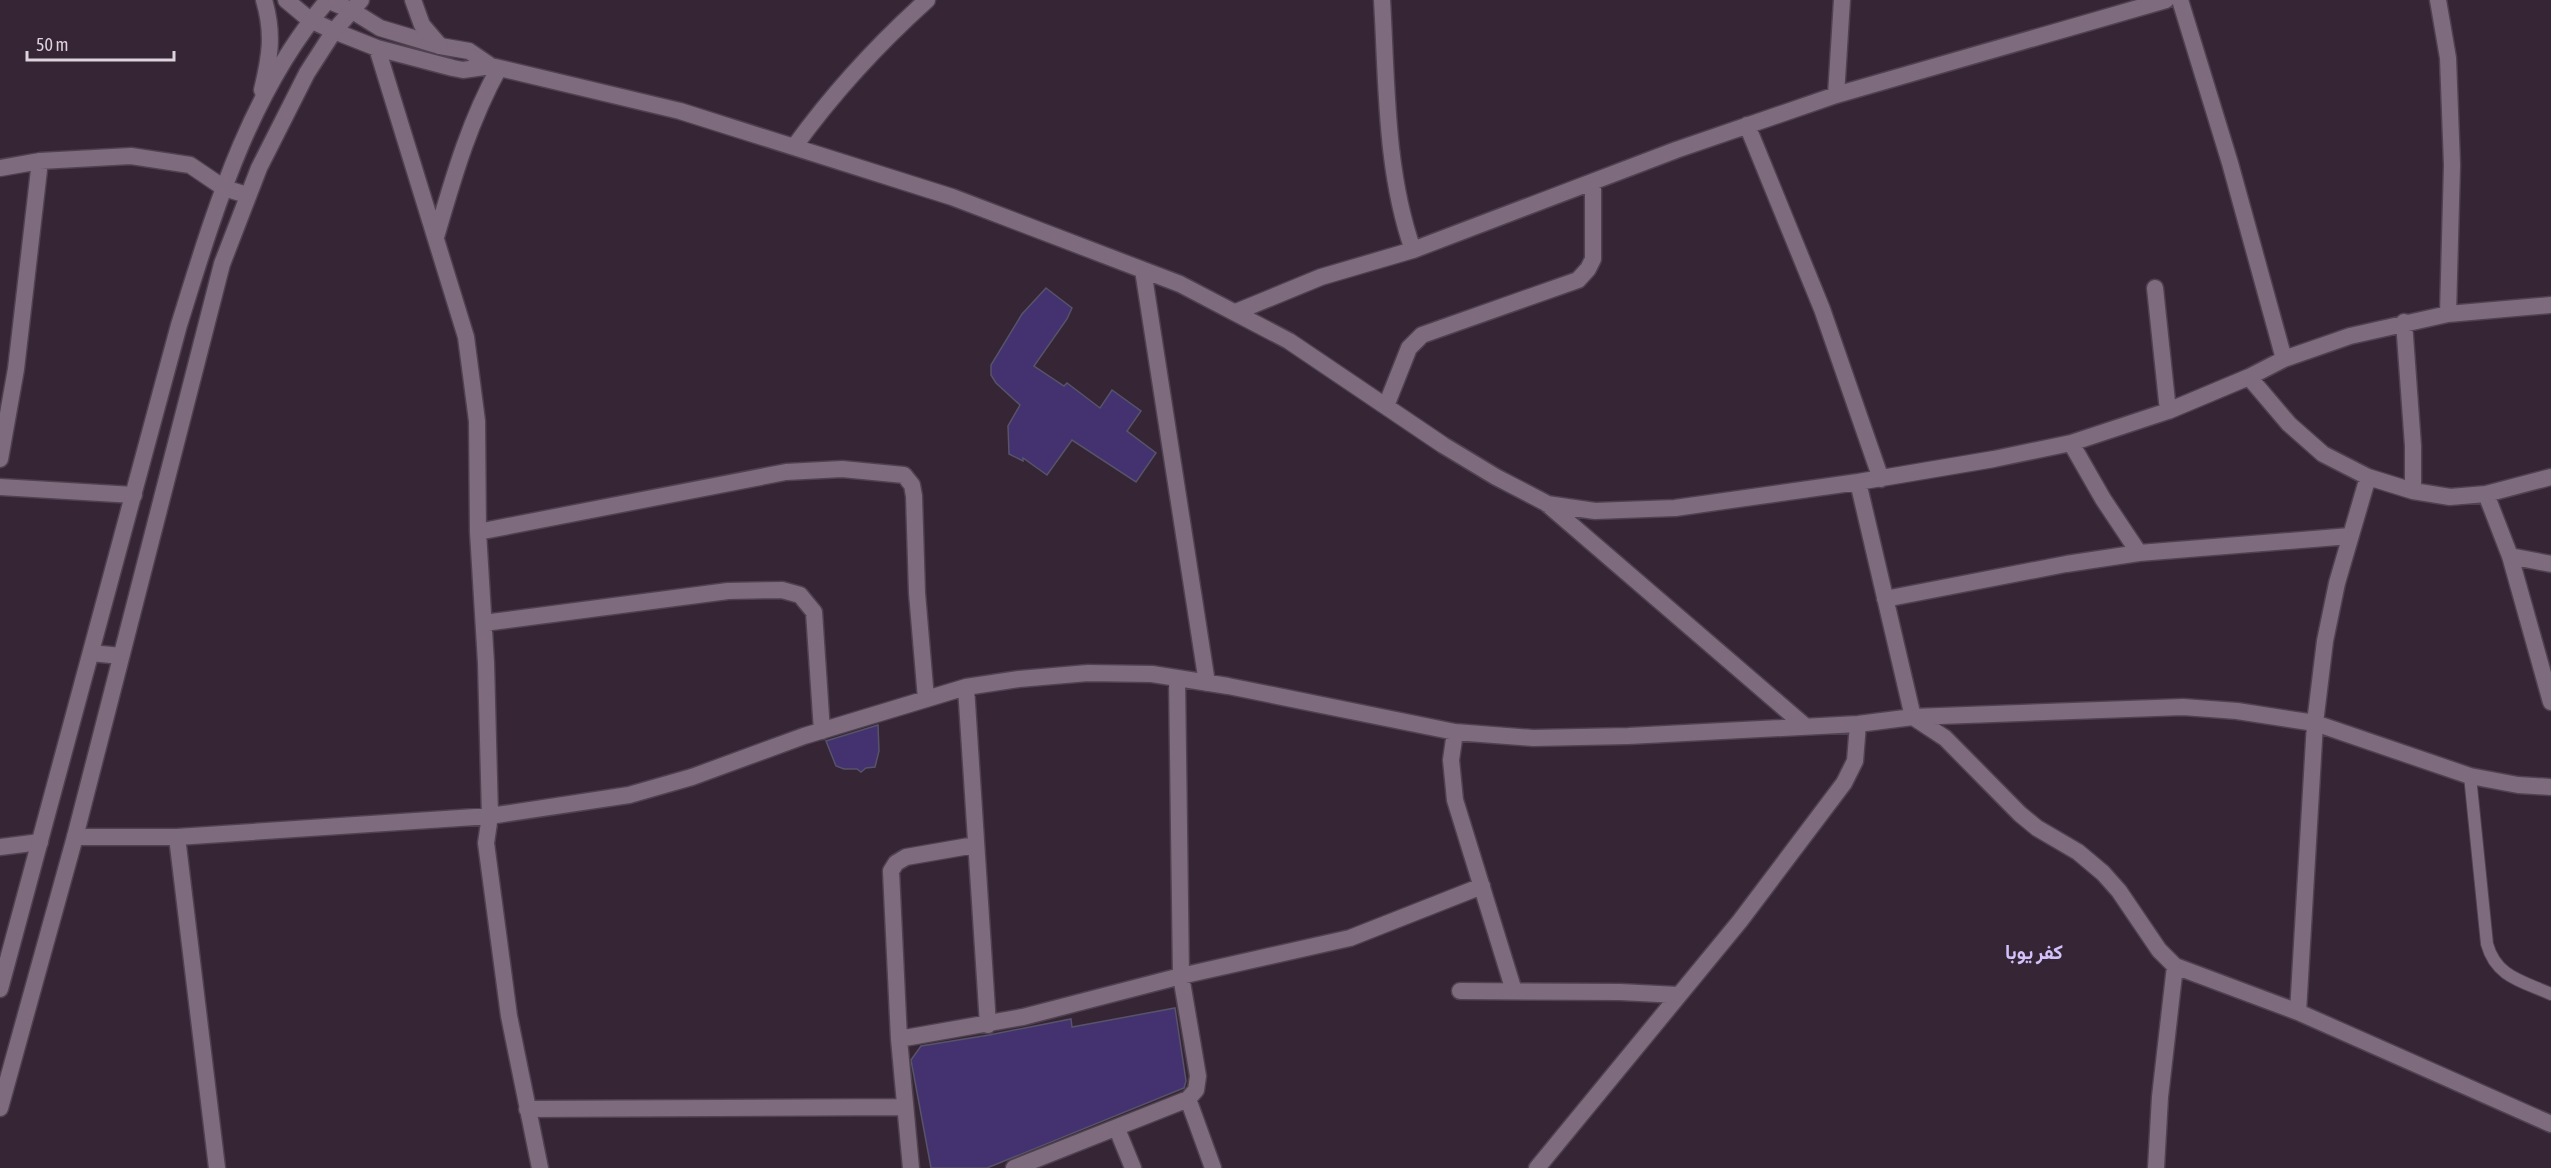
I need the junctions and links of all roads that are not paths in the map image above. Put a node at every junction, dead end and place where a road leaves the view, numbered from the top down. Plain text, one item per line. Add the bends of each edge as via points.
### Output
1 (264, 0) edge
2 (286, 0) edge
3 (327, 0) edge
4 (413, 0) edge
5 (927, 0) edge
6 (1382, 0) edge
7 (1842, 0) edge
8 (2166, 0) edge
9 (2180, 0) edge
10 (2438, 0) edge
11 (356, 5) edge
12 (310, 20) junction
13 (334, 31) junction
14 (440, 45) junction
15 (377, 48) junction
16 (495, 67) junction
17 (1836, 95) junction
18 (258, 106) junction
19 (1747, 125) junction
20 (794, 147) junction
21 (40, 160) junction
22 (0, 168) edge
23 (1593, 182) junction
24 (224, 188) junction
25 (247, 195) junction
26 (435, 238) junction
27 (1413, 250) junction
28 (1143, 270) junction
29 (2154, 288) dead end
30 (2551, 305) edge
31 (1236, 312) junction
32 (2448, 314) junction
33 (2404, 322) junction
34 (2284, 359) junction
35 (2249, 376) junction
36 (1386, 406) junction
37 (2168, 411) junction
38 (2071, 443) junction
39 (0, 459) edge
40 (2368, 477) junction
41 (2551, 477) edge
42 (1881, 478) junction
43 (1858, 483) junction
44 (0, 487) edge
45 (2413, 491) junction
46 (2486, 494) junction
47 (134, 495) junction
48 (1546, 503) junction
49 (478, 532) junction
50 (2350, 536) junction
51 (2139, 553) junction
52 (2510, 556) junction
53 (2551, 564) edge
54 (1885, 599) junction
55 (484, 623) junction
56 (91, 653) junction
57 (121, 656) junction
58 (1177, 679) junction
59 (1207, 683) junction
60 (966, 687) junction
61 (926, 699) junction
62 (2551, 702) edge
63 (1913, 717) junction
64 (2315, 723) junction
65 (1858, 724) junction
66 (1805, 726) junction
67 (822, 731) junction
68 (1455, 732) junction
69 (2470, 776) junction
70 (2551, 787) edge
71 (490, 816) junction
72 (75, 837) junction
73 (177, 837) junction
74 (40, 842) junction
75 (975, 845) junction
76 (0, 846) edge
77 (1482, 886) junction
78 (2175, 966) junction
79 (1181, 976) junction
80 (0, 989) edge
81 (1460, 991) dead end
82 (1514, 991) junction
83 (2551, 994) edge
84 (1678, 995) junction
85 (2298, 1012) junction
86 (988, 1025) junction
87 (899, 1039) junction
88 (1188, 1099) junction
89 (904, 1107) junction
90 (0, 1108) edge
91 (527, 1109) junction
92 (2551, 1124) edge
93 (1117, 1129) junction
94 (218, 1168) edge
95 (540, 1168) edge
96 (911, 1168) edge
97 (1014, 1168) edge
98 (1133, 1168) edge
99 (1213, 1168) edge
100 (1536, 1168) edge
101 (2156, 1168) edge

1 - 18 street via 271,52
2 - 12 street
3 - 11 street
3 - 12 street
4 - 14 street via 422,25
5 - 20 street via 860,64
6 - 27 street via 1394,177
7 - 17 street
8 - 17 street
9 - 34 street
10 - 32 street via 2448,58 2450,117
11 - 13 street
11 - 14 street via 380,28
12 - 13 street
12 - 18 street
13 - 15 street
13 - 25 street via 307,73
14 - 16 street via 469,51
15 - 16 street via 463,70
15 - 26 street
16 - 20 street via 680,111
16 - 26 street via 459,157
17 - 19 street
18 - 24 street
19 - 23 street
19 - 42 street via 1822,309
20 - 28 street via 952,197
21 - 22 street
21 - 24 street via 131,156 182,164 204,172
21 - 39 street via 16,369
23 - 27 street
23 - 36 street via 1593,259 1578,280 1422,335 1409,348
24 - 25 street
24 - 47 street via 179,325
25 - 57 street via 222,264
26 - 49 street via 471,364 477,421
27 - 31 street via 1321,277
28 - 31 street
28 - 59 street
29 - 37 street
30 - 32 street
31 - 36 street
32 - 33 street
33 - 34 street
33 - 45 street
34 - 35 street
35 - 37 street
35 - 40 street via 2289,424 2323,454
36 - 48 street via 1473,463
37 - 38 street
38 - 42 street
38 - 51 street
40 - 45 street
40 - 50 street
41 - 46 street
42 - 43 street
43 - 48 street via 1637,511 1595,511
43 - 54 street
44 - 47 street
45 - 46 street via 2450,497
46 - 52 street
47 - 56 street
48 - 66 street
49 - 55 street
49 - 61 street via 786,472 842,469 904,475 914,496
50 - 51 street
50 - 64 street via 2325,641
51 - 54 street
52 - 53 street
52 - 62 street
54 - 63 street
55 - 67 street via 728,591 782,590 800,594 814,612
55 - 71 street
56 - 57 street
56 - 74 street
57 - 72 street
58 - 59 street
58 - 60 street via 1152,674 1088,673
58 - 79 street
59 - 68 street
60 - 61 street
60 - 75 street
61 - 67 street
63 - 64 street via 2183,707
63 - 65 street
63 - 78 street via 1945,738 2037,828 2078,852 2103,873 2154,944
64 - 69 street
64 - 85 street
65 - 66 street
65 - 84 street via 1855,761 1845,783
66 - 68 street via 1578,738
67 - 71 street via 660,788
68 - 77 street via 1451,760 1455,800
69 - 70 street
69 - 83 lane via 2491,957 2508,974
71 - 73 street
71 - 91 street via 486,843 500,958
72 - 73 street
72 - 90 street
73 - 94 street
74 - 76 street
74 - 80 street
75 - 86 street
75 - 87 street via 906,856 891,871
77 - 79 street via 1350,938
77 - 82 street
78 - 85 street
78 - 101 street
79 - 86 street
79 - 88 street via 1198,1076 1196,1090
81 - 82 street
82 - 84 street
84 - 100 street
85 - 92 street
86 - 87 street
87 - 89 street
88 - 93 street
88 - 99 street
89 - 91 street
89 - 96 street
91 - 95 street
93 - 97 street
93 - 98 street

